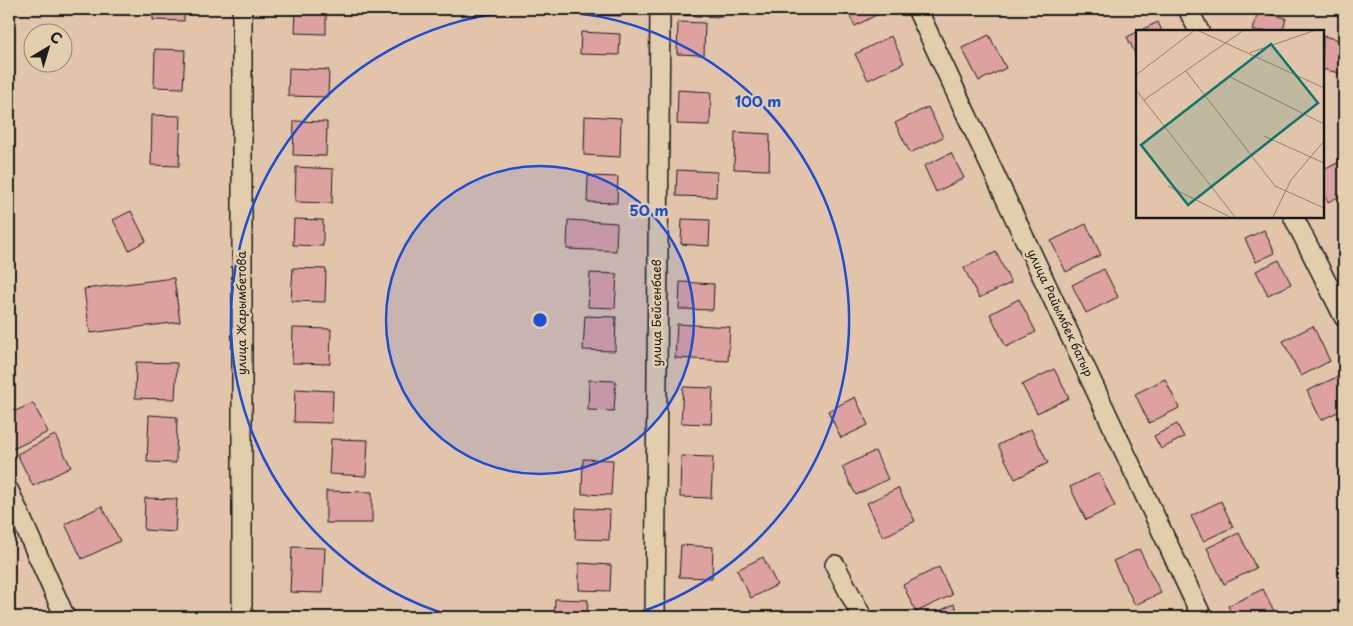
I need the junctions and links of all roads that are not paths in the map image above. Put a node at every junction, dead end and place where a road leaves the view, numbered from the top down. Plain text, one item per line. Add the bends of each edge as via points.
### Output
1 (242, 9) edge
2 (660, 9) edge
3 (917, 9) edge
4 (1188, 9) edge
5 (1198, 30) edge
6 (1294, 218) edge
7 (1344, 316) edge
8 (9, 491) edge
9 (835, 565) dead end
10 (65, 617) edge
11 (242, 617) edge
12 (655, 617) edge
13 (862, 617) edge
14 (1202, 617) edge

1 - 11 street, улица Жарымбетова
2 - 12 street, улица Бейсенбаев
3 - 14 street, улица Райымбек батыр
4 - 5 street
6 - 7 street
8 - 10 street
9 - 13 street

